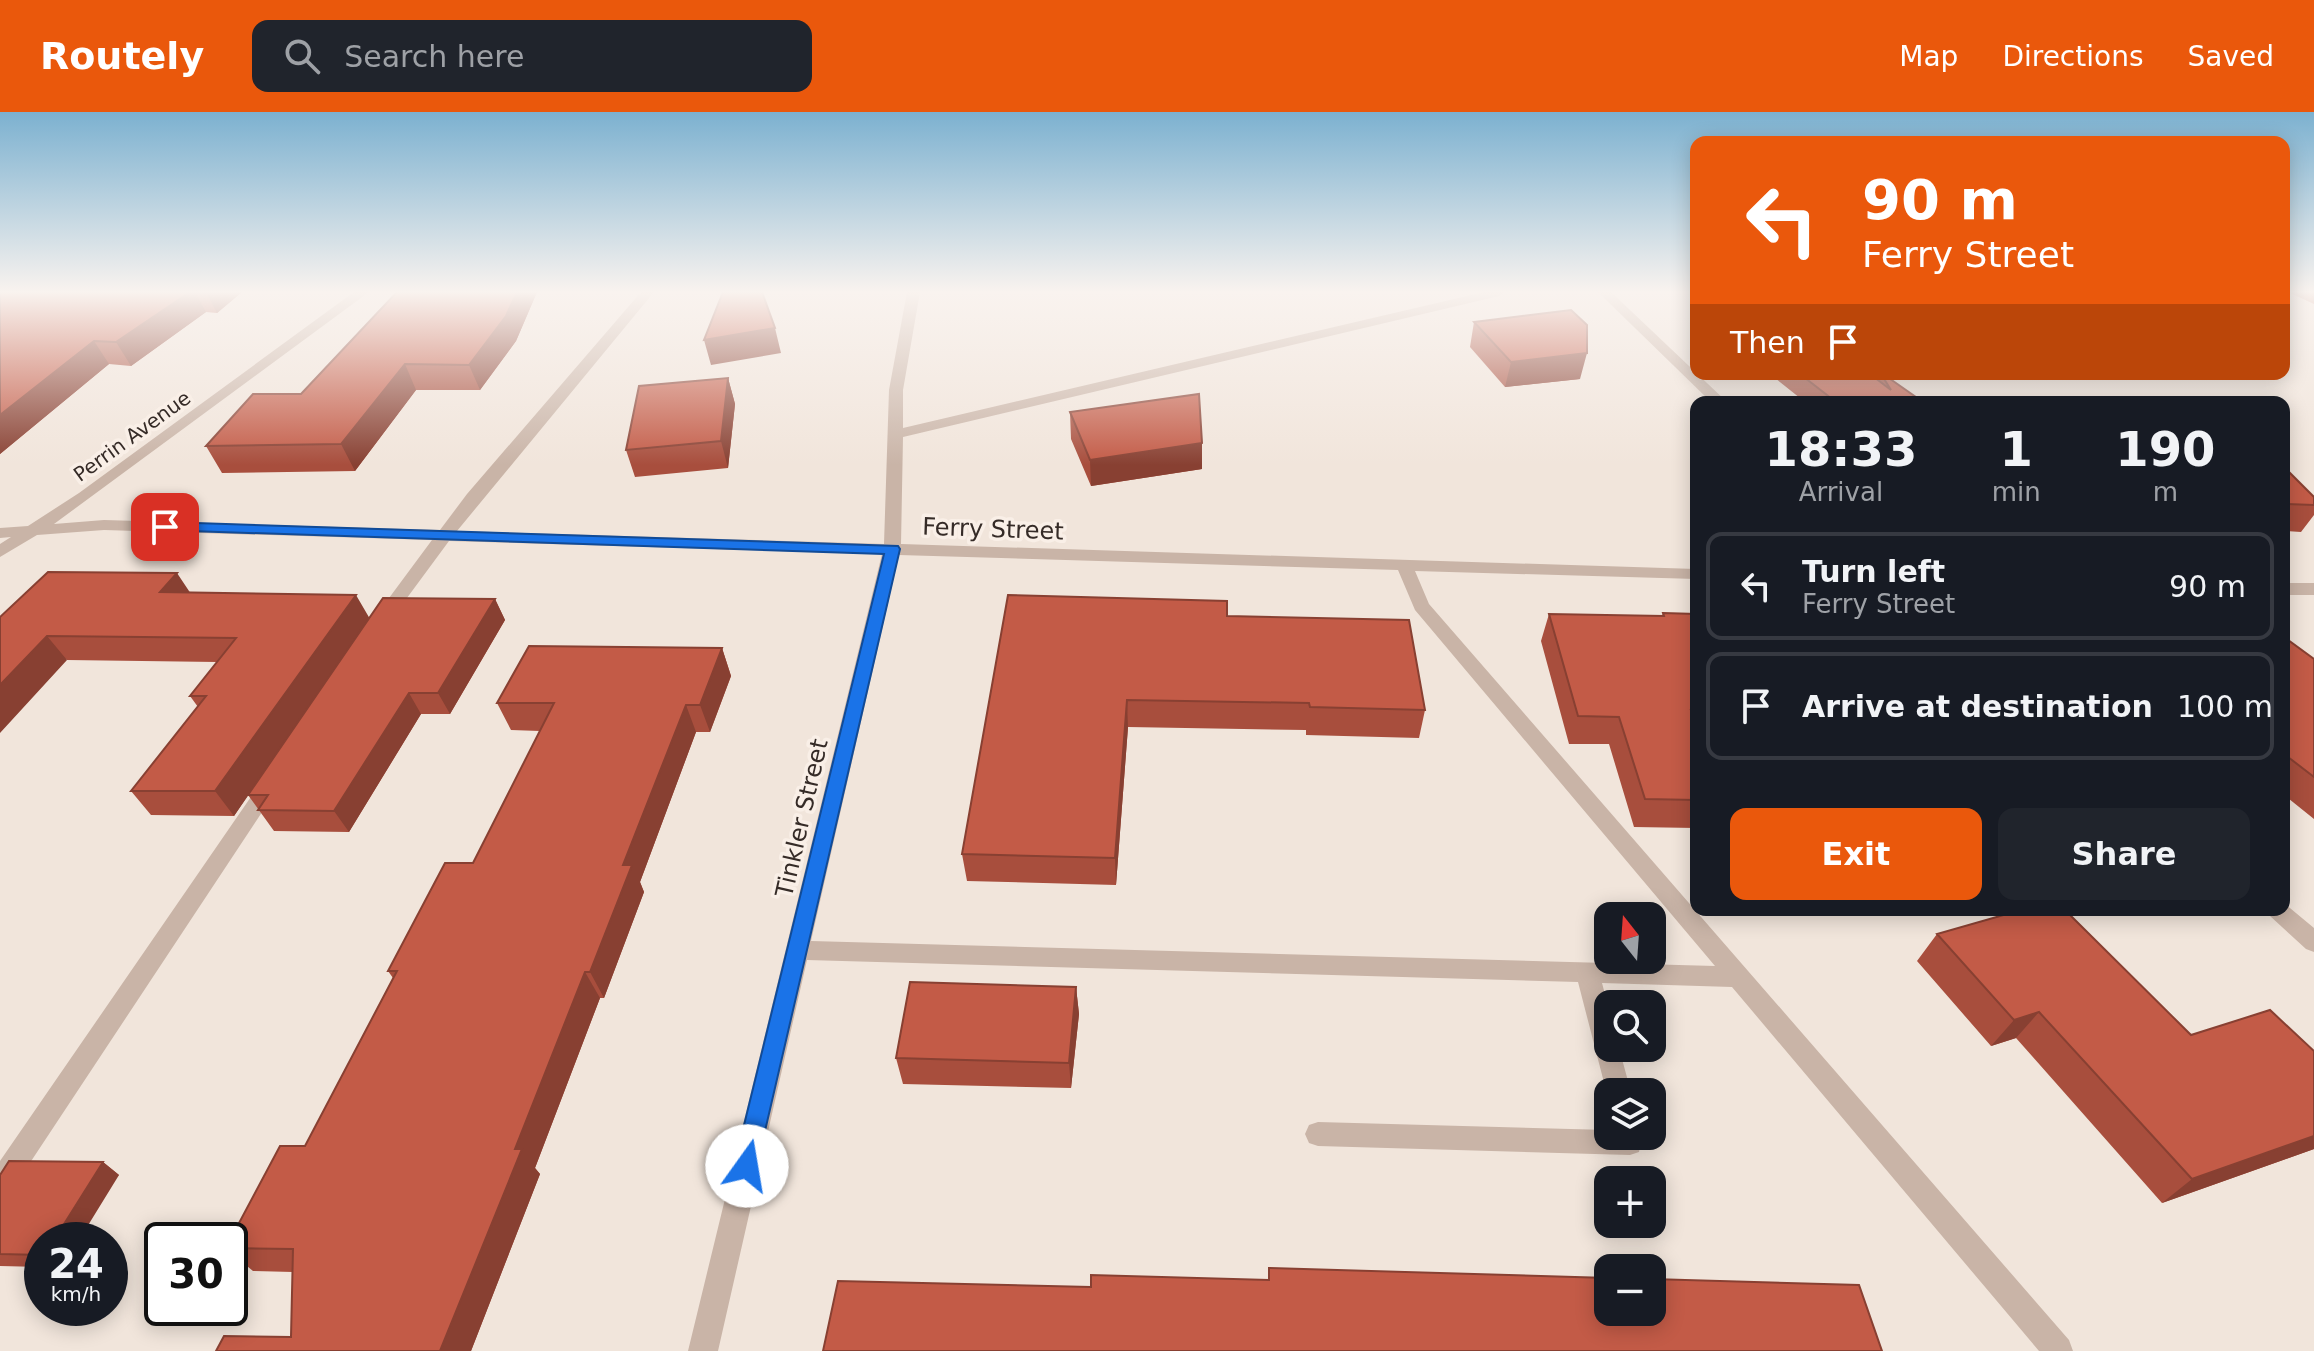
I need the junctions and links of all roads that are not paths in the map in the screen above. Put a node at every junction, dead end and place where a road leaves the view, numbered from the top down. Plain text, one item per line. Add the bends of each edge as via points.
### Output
1 (283, 350) edge
2 (599, 350) edge
3 (903, 350) edge
4 (1254, 350) edge
5 (1665, 350) edge
6 (1690, 374) edge
7 (1697, 380) edge
8 (1714, 396) edge
9 (893, 435) junction
10 (37, 529) junction
11 (0, 533) edge
12 (443, 536) junction
13 (892, 549) junction
14 (0, 552) edge
15 (1405, 567) junction
16 (1690, 574) edge
17 (2290, 589) edge
18 (2314, 589) edge
19 (370, 638) edge
20 (282, 768) edge
21 (2285, 916) edge
22 (2314, 942) edge
23 (797, 950) junction
24 (1587, 972) junction
25 (1740, 977) junction
26 (1614, 1078) edge
27 (1318, 1134) dead end
28 (1594, 1142) edge
29 (0, 1184) edge
30 (703, 1351) edge
31 (2058, 1351) edge

1 - 10 street, Perrin Avenue
2 - 12 street
3 - 9 street, Tinkler Street
4 - 9 street
5 - 6 street
7 - 8 street
9 - 13 street, Tinkler Street
10 - 11 street, Ferry Street
10 - 12 street, Ferry Street via 104,525
10 - 14 street, Perrin Avenue
12 - 13 street, Ferry Street
12 - 19 street
13 - 15 street, Ferry Street
13 - 23 street, Tinkler Street
15 - 16 street, Ferry Street
15 - 25 street via 1421,606
17 - 18 street
20 - 29 street
21 - 22 street
23 - 24 street
23 - 30 street, Tinkler Street
24 - 25 street
24 - 26 street
25 - 31 street
27 - 28 street

